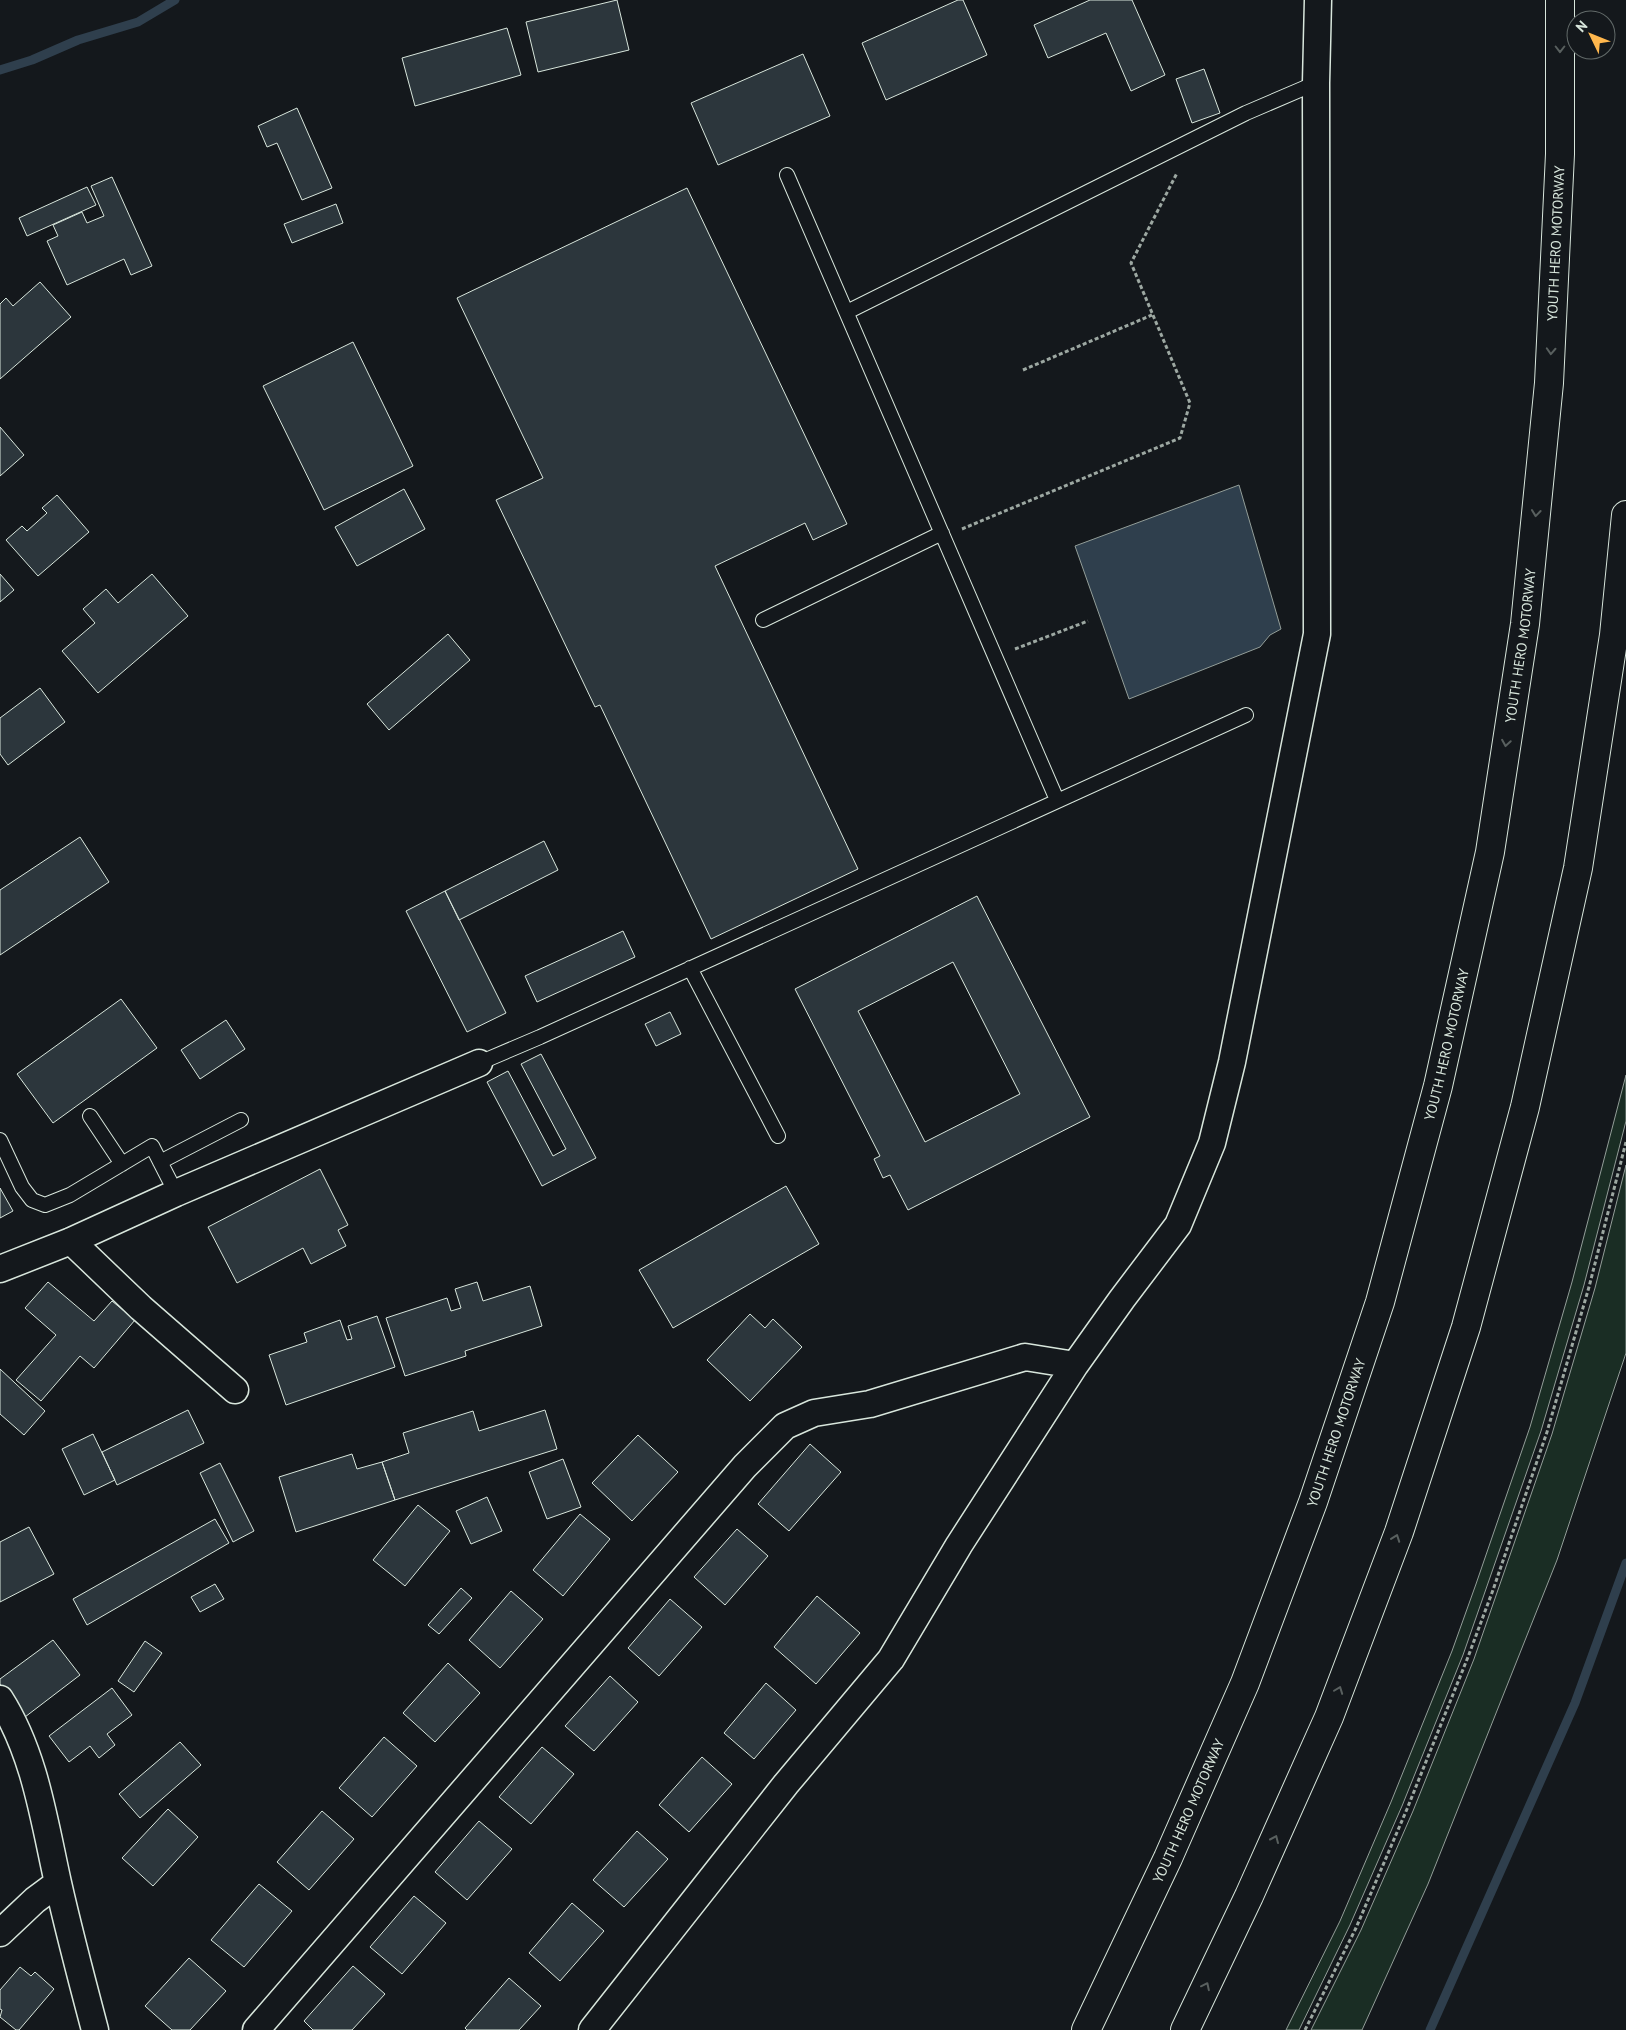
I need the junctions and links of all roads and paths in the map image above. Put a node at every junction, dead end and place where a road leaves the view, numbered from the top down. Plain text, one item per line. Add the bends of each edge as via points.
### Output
1 (1318, 0) edge
2 (1560, 0) edge
3 (1316, 83) junction
4 (1196, 138) junction
5 (787, 175) dead end
6 (847, 312) junction
7 (1152, 315) junction
8 (1023, 370) dead end
9 (1626, 515) edge
10 (942, 533) junction
11 (763, 620) dead end
12 (1088, 621) dead end
13 (995, 656) junction
14 (1246, 715) dead end
15 (1057, 800) junction
16 (690, 968) junction
17 (479, 1063) joint
18 (90, 1116) dead end
19 (241, 1120) dead end
20 (778, 1136) dead end
21 (0, 1140) edge
22 (1626, 1142) edge
23 (160, 1162) junction
24 (122, 1164) junction
25 (176, 1193) junction
26 (71, 1240) junction
27 (0, 1269) edge
28 (1075, 1364) junction
29 (236, 1390) dead end
30 (0, 1699) edge
31 (58, 1883) junction
32 (0, 1933) edge
33 (91, 2028) edge
34 (256, 2030) edge
35 (592, 2030) edge
36 (1086, 2030) edge
37 (1185, 2030) edge
38 (1305, 2030) edge

1 - 3 street
2 -> 36 highway, YOUTH HERO MOTORWAY via 1560,154 1549,383 1525,624 1490,852 1438,1086 1380,1302 1314,1502 1245,1683 1168,1858
3 - 4 lane via 1246,112
3 - 28 street via 1317,634 1232,1062 1212,1143 1178,1225
4 - 6 lane
4 - 7 path via 1131,263
5 - 6 lane
6 - 10 lane
7 - 8 path
7 - 10 path via 1190,403 1180,438 970,528
37 -> 9 highway via 1249,1896 1328,1717 1399,1532 1466,1327 1525,1107 1578,868 1614,635
10 - 11 lane
10 - 13 lane
12 - 13 path
13 - 15 lane
14 - 15 lane
15 - 16 lane
16 - 17 lane
16 - 20 lane
17 - 25 street
18 - 24 lane
19 - 23 lane
21 - 24 lane via 22,1187 32,1200 45,1204 70,1195
22 - 38 path via 1547,1432 1472,1649 1360,1919
23 - 24 lane via 152,1146
23 - 25 lane
25 - 26 street
26 - 27 street
26 - 29 street via 141,1308
28 - 34 street via 1025,1357 870,1404 814,1413 784,1426 745,1466
28 - 35 street via 959,1545 891,1659 786,1784
30 - 31 street via 10,1715 38,1785
31 - 32 street
31 - 33 street

